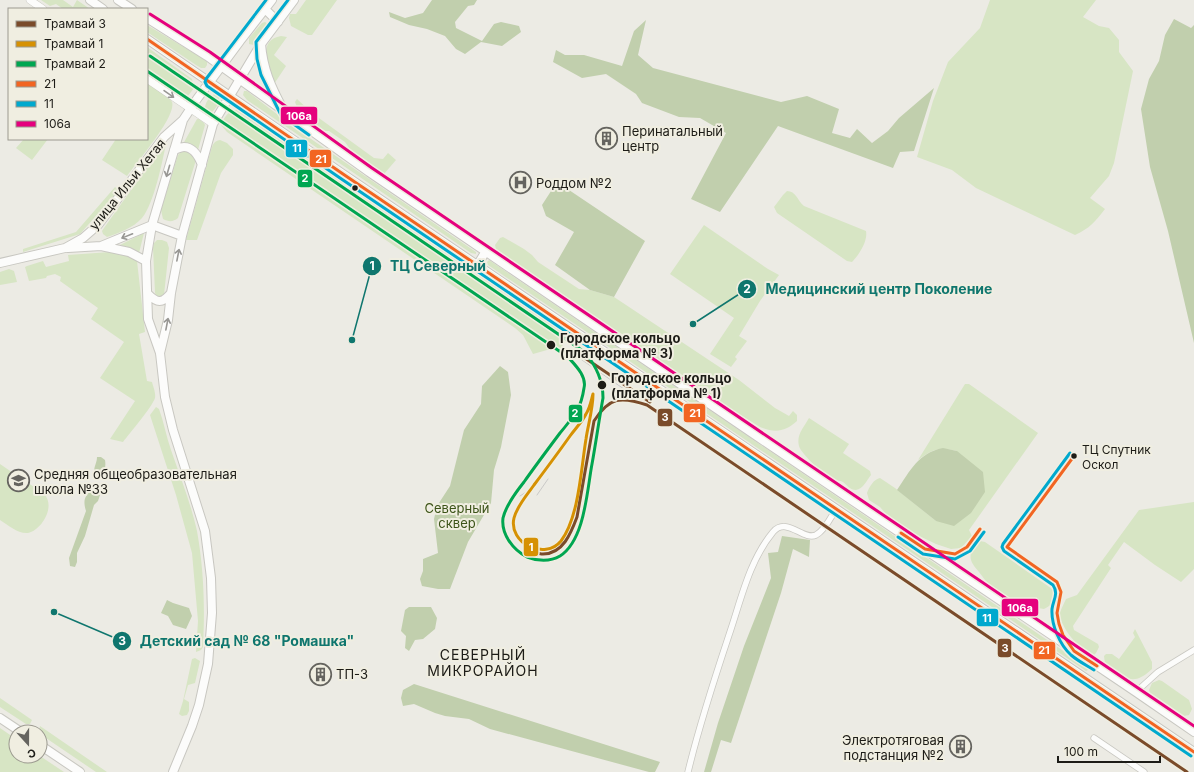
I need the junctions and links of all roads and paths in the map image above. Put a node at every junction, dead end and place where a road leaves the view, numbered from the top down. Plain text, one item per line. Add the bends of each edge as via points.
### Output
1 (30, 0) edge
2 (90, 0) edge
3 (118, 0) edge
4 (272, 0) edge
5 (294, 0) edge
6 (42, 8) edge
7 (102, 8) edge
8 (130, 8) edge
9 (265, 9) junction
10 (148, 19) edge
11 (278, 22) junction
12 (148, 39) edge
13 (262, 44) junction
14 (222, 66) junction
15 (148, 79) edge
16 (240, 80) junction
17 (210, 82) junction
18 (231, 96) junction
19 (191, 109) junction
20 (285, 112) junction
21 (183, 120) junction
22 (213, 124) junction
23 (174, 150) junction
24 (202, 165) junction
25 (152, 225) junction
26 (182, 236) junction
27 (101, 246) junction
28 (65, 248) junction
29 (486, 251) junction
30 (146, 261) junction
31 (0, 263) edge
32 (478, 264) junction
33 (170, 293) junction
34 (148, 294) junction
35 (160, 353) junction
36 (836, 509) junction
37 (1194, 650) edge
38 (1136, 692) junction
39 (0, 718) edge
40 (9, 724) edge
41 (1194, 732) edge
42 (1094, 738) dead end
43 (48, 750) edge
44 (1194, 752) edge
45 (80, 772) edge
46 (173, 772) edge
47 (688, 772) edge
48 (1144, 772) edge

1 - 6 street
2 - 7 main road
3 - 8 main road
4 - 9 main road, улица Ильи Хегая
5 - 11 main road
9 - 11 main road
9 - 14 main road, улица Ильи Хегая
10 - 14 main road
11 - 13 main road
12 - 17 main road
13 - 16 main road
13 - 20 main road via 266,73
14 - 16 main road
14 - 17 main road, улица Ильи Хегая
15 -> 19 street
16 - 18 main road
16 - 20 main road
17 - 18 main road
17 - 19 main road, улица Ильи Хегая
18 - 22 main road
18 - 32 main road
19 - 21 main road, улица Ильи Хегая
19 - 22 street
20 - 29 main road
21 - 23 main road
21 - 28 main road, улица Ильи Хегая via 164,137 98,225 83,238
22 - 24 main road
23 - 24 main road via 184,147 192,150
23 -> 25 main road
24 - 26 main road
25 - 26 main road
25 -> 27 main road
25 - 30 main road
33 -> 26 main road
27 - 28 main road
27 - 30 main road via 128,252
28 - 31 main road, улица Ильи Хегая
29 - 32 main road
29 - 38 main road
30 - 34 main road
32 - 36 main road
33 - 34 main road via 160,302 153,300
35 -> 33 main road via 168,320
34 - 35 main road via 148,319
35 - 46 main road via 170,422 205,531 212,606 208,664 199,705
36 - 44 main road
36 - 47 street via 816,534 810,536 790,527 782,527 775,530 762,548 750,572 699,729
37 - 38 street via 1158,672
38 - 41 main road
39 - 40 main road
42 - 48 street
43 - 45 main road

